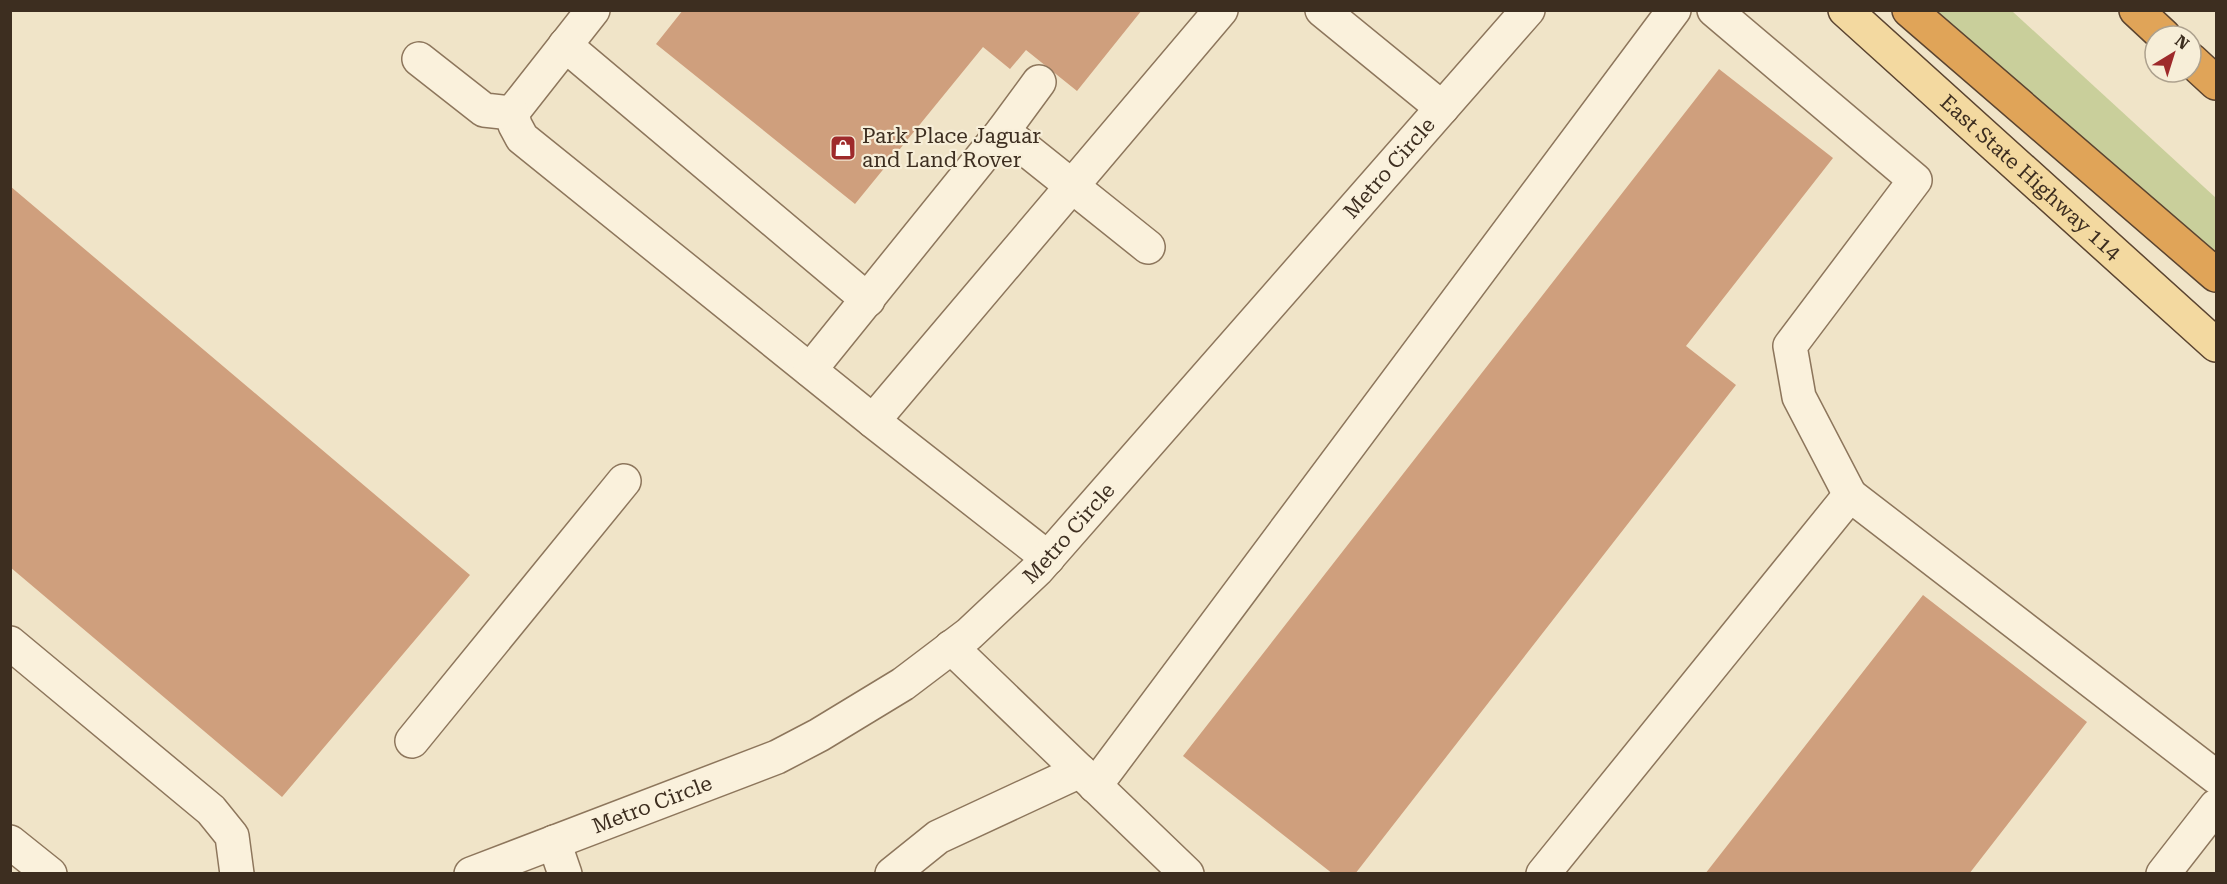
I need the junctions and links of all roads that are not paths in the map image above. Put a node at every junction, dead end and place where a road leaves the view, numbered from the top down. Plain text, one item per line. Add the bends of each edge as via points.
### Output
1 (593, 10) edge
2 (1221, 10) edge
3 (1322, 10) edge
4 (1528, 10) edge
5 (1674, 10) edge
6 (1714, 10) edge
7 (1845, 10) edge
8 (1909, 10) edge
9 (2136, 10) edge
10 (2151, 24) edge
11 (565, 45) junction
12 (419, 59) dead end
13 (2203, 71) edge
14 (1040, 82) dead end
15 (2217, 83) edge
16 (1443, 108) junction
17 (512, 113) junction
18 (1003, 131) junction
19 (1072, 186) junction
20 (1148, 247) dead end
21 (2217, 275) edge
22 (868, 300) junction
23 (2217, 345) edge
24 (810, 370) junction
25 (873, 421) junction
26 (624, 481) dead end
27 (1851, 495) junction
28 (1048, 558) junction
29 (10, 643) edge
30 (951, 648) junction
31 (412, 741) dead end
32 (2217, 777) edge
33 (1088, 778) junction
34 (2217, 806) edge
35 (10, 842) edge
36 (554, 842) junction
37 (50, 873) edge
38 (237, 873) edge
39 (471, 873) edge
40 (566, 873) edge
41 (892, 873) edge
42 (1187, 873) edge
43 (1544, 873) edge
44 (2163, 873) edge

1 - 11 street
2 - 19 street
3 - 16 street
4 - 16 street, Metro Circle
5 - 33 street
6 - 27 street via 1915,180 1790,345 1799,397
7 - 23 main road, East State Highway 114
8 - 21 highway
9 - 10 highway
11 - 17 street
11 - 22 street
12 - 17 street via 484,110
13 - 15 highway
14 - 18 street
16 - 28 street, Metro Circle
17 - 24 street via 522,138
18 - 19 street
18 - 22 street
19 - 20 street
19 - 25 street
22 - 24 street
24 - 25 street
25 - 28 street
26 - 31 street
27 - 32 street
27 - 43 street
28 - 30 street, Metro Circle
29 - 38 street via 211,810 232,836
30 - 33 street
30 - 36 street, Metro Circle via 903,684 777,757
33 - 41 street via 938,837
33 - 42 street
34 - 44 street
35 - 37 street
36 - 39 street, Metro Circle
36 - 40 street

